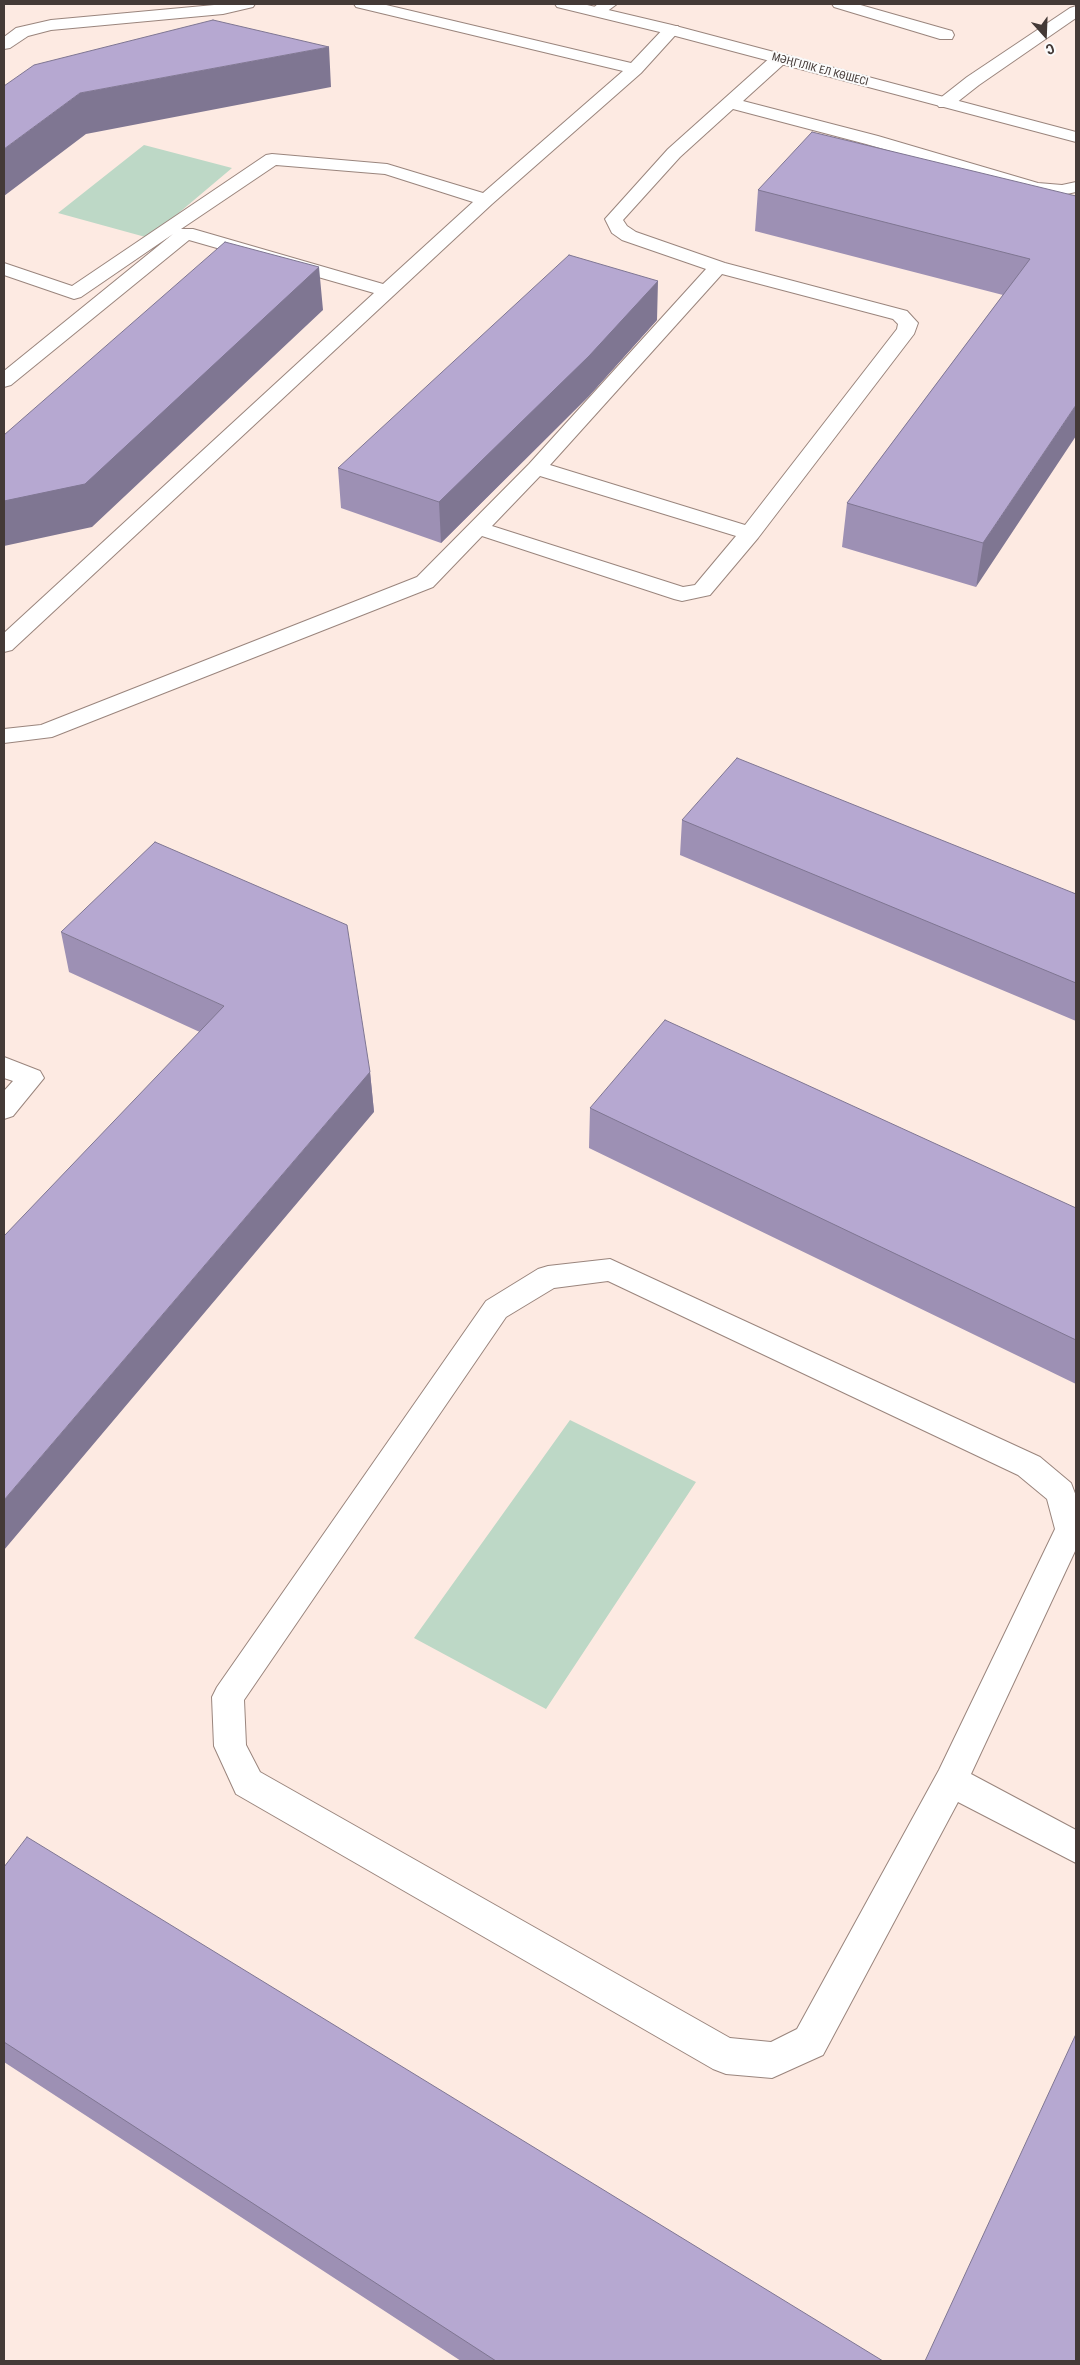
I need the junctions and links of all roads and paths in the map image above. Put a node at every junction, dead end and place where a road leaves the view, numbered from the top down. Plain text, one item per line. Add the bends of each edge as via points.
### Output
1 (248, 4) edge
2 (362, 4) edge
3 (563, 4) edge
4 (840, 4) edge
5 (603, 8) edge
6 (1076, 11) edge
7 (672, 30) junction
8 (946, 35) dead end
9 (4, 44) edge
10 (779, 59) junction
11 (635, 69) junction
12 (732, 102) junction
13 (945, 103) junction
14 (1076, 137) edge
15 (1076, 188) edge
16 (486, 200) junction
17 (718, 267) junction
18 (4, 269) edge
19 (387, 291) junction
20 (4, 381) edge
21 (536, 468) junction
22 (478, 528) junction
23 (750, 533) junction
24 (4, 645) edge
25 (4, 736) edge
26 (4, 1067) edge
27 (4, 1109) edge
28 (951, 1780) junction
29 (1076, 1847) edge

1 - 9 street via 51,25 22,32
2 - 11 street
3 - 5 street, МӘҢГІЛІК ЕЛ КӨШЕСІ
4 - 8 street
5 - 7 street, МӘҢГІЛІК ЕЛ КӨШЕСІ
6 - 13 street
7 - 10 street, МӘҢГІЛІК ЕЛ КӨШЕСІ
7 - 11 street
10 - 12 street
10 - 13 street, МӘҢГІЛІК ЕЛ КӨШЕСІ
11 - 16 street
12 - 15 street via 1037,188
12 - 17 street via 674,153 614,219 619,229 629,236
13 - 14 street, МӘҢГІЛІК ЕЛ КӨШЕСІ
16 - 18 street via 387,168 272,159 74,293
16 - 19 street
17 - 21 street
17 - 23 street via 900,315 908,323 908,330
19 - 20 street via 186,233
19 - 24 street
21 - 22 street
21 - 23 street
22 - 23 street via 682,594 702,590
22 - 25 street via 425,582 44,732
26 - 27 street via 32,1078
28 - 28 street via 1070,1530 1060,1492 1029,1466 610,1270 548,1277 496,1309 228,1697 230,1746 248,1783 726,2056 772,2060 810,2042
28 - 29 street

